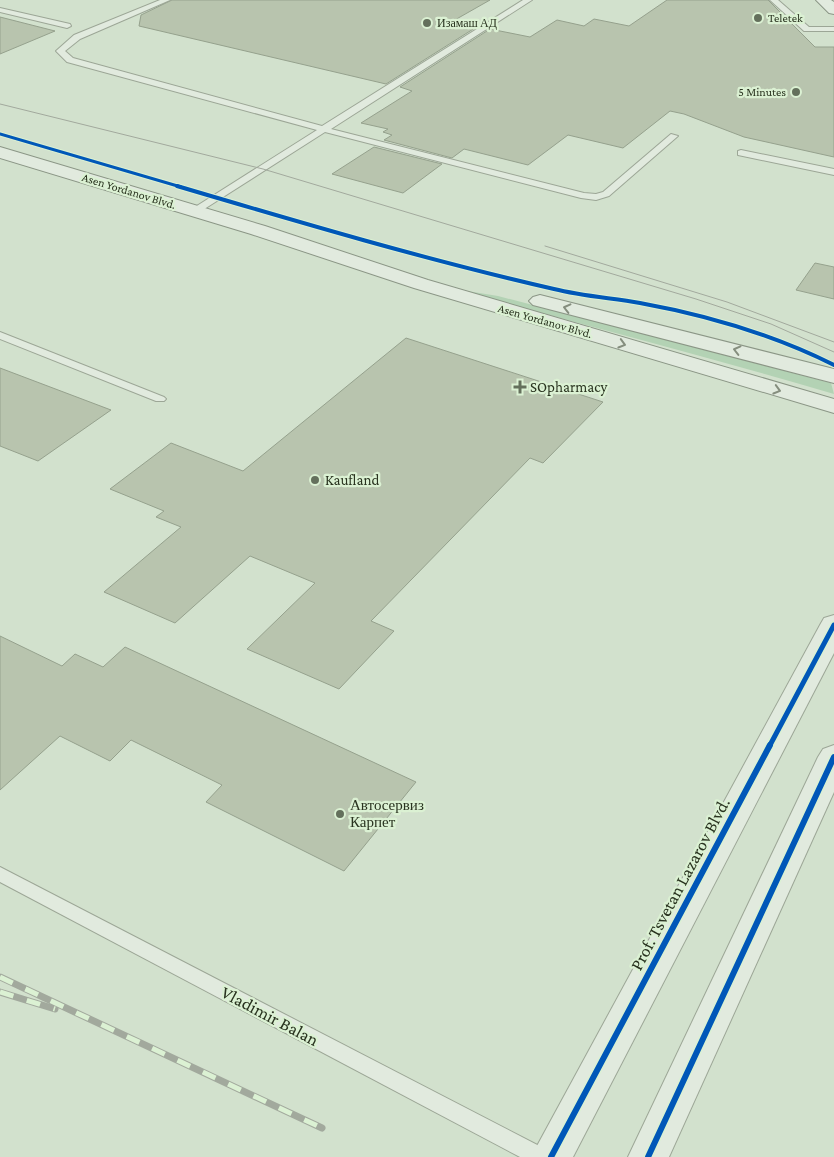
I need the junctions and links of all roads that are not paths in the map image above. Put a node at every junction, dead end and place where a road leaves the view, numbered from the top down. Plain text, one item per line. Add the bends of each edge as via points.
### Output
1 (166, 0) edge
2 (528, 0) edge
3 (774, 0) edge
4 (823, 0) edge
5 (0, 10) edge
6 (834, 10) edge
7 (67, 26) dead end
8 (834, 30) edge
9 (322, 129) junction
10 (674, 136) dead end
11 (0, 152) edge
12 (741, 153) dead end
13 (834, 172) edge
14 (195, 211) junction
15 (258, 230) junction
16 (0, 335) edge
17 (834, 376) edge
18 (160, 399) dead end
19 (834, 406) edge
20 (834, 625) edge
21 (834, 757) edge
22 (0, 874) edge
23 (540, 1157) edge
24 (551, 1157) edge
25 (648, 1157) edge

1 - 9 lane via 77,37 60,51 70,60
2 - 9 lane
3 - 8 lane via 807,29
4 - 6 main road
5 - 7 lane
9 - 10 lane via 590,197 606,194
9 - 14 lane
11 - 14 main road, Asen Yordanov Blvd.
12 - 13 lane
14 - 15 main road, Asen Yordanov Blvd.
17 -> 15 main road, Asen Yordanov Blvd.
15 -> 19 main road, Asen Yordanov Blvd. via 421,284
16 - 18 lane
20 - 24 main road, Prof. Tsvetan Lazarov Blvd.
21 - 25 main road
22 - 23 lane, Vladimir Balan

